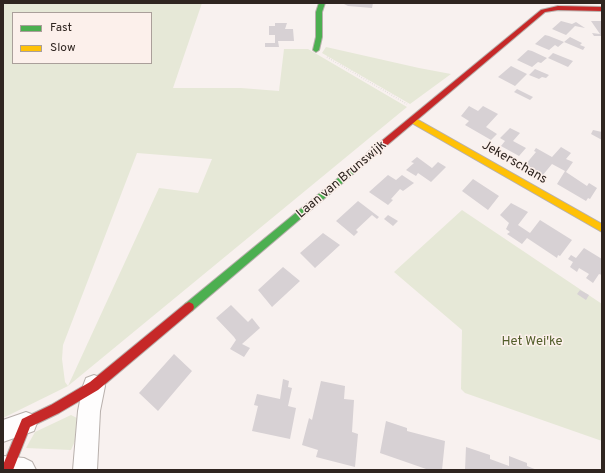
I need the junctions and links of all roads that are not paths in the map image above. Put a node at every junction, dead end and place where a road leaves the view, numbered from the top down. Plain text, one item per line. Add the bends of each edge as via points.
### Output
1 (322, 3) edge
2 (602, 9) edge
3 (316, 50) road end
4 (413, 120) junction
5 (602, 228) edge
6 (94, 386) junction
7 (26, 423) junction
8 (3, 431) edge
9 (12, 469) edge
10 (85, 470) edge

1 - 3 street via 318,12 319,37
2 - 4 street, Laan van Brunswijk via 558,8 543,11
4 - 5 street, Jekerschans
4 - 6 street, Laan van Brunswijk
6 - 7 street, Laan van Brunswijk
6 - 10 street via 88,411
7 - 8 street, Laan van Brunswijk
7 - 9 street

